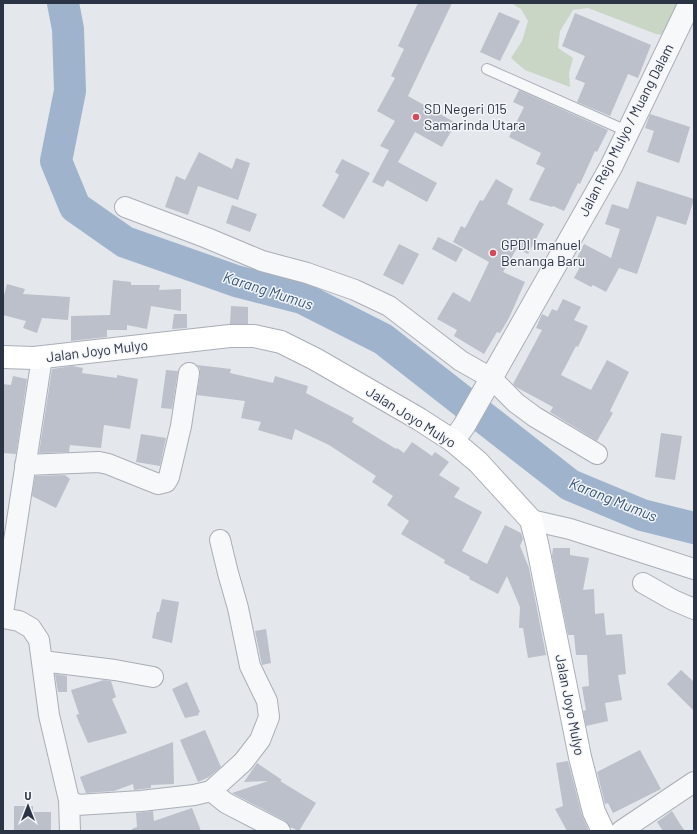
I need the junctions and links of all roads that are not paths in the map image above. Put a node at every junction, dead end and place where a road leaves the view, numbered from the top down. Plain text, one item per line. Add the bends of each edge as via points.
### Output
1 (690, 3) edge
2 (487, 69) dead end
3 (629, 132) junction
4 (125, 207) dead end
5 (3, 356) edge
6 (42, 357) junction
7 (189, 373) dead end
8 (490, 380) junction
9 (458, 434) junction
10 (597, 454) dead end
11 (26, 465) junction
12 (531, 520) junction
13 (220, 540) dead end
14 (694, 569) edge
15 (643, 583) dead end
16 (694, 609) edge
17 (3, 613) edge
18 (3, 618) edge
19 (42, 661) junction
20 (152, 677) dead end
21 (694, 782) edge
22 (211, 791) junction
23 (69, 800) junction
24 (70, 831) edge
25 (280, 831) edge
26 (603, 831) edge
27 (621, 831) edge

1 - 3 street, Jalan Rejo Mulyo / Muang Dalam
2 - 3 lane
3 - 8 street, Jalan Rejo Mulyo / Muang Dalam
4 - 8 street via 194,232 262,261 307,273 362,293 389,306
5 - 6 main road, Jalan Joyo Mulyo
6 - 9 main road, Jalan Joyo Mulyo via 210,338 264,338 281,342 419,419
6 - 11 street
7 - 11 street via 180,426 166,482 158,484 99,462
8 - 9 street, Jalan Rejo Mulyo / Muang Dalam
8 - 10 street via 535,417
9 - 12 main road, Jalan Joyo Mulyo via 478,462
11 - 17 street
12 - 14 street via 570,529
12 - 26 main road, Jalan Joyo Mulyo via 580,757 594,812
13 - 22 street via 250,666 267,701 269,717 260,740 242,762
15 - 16 street
18 - 19 street via 19,621 32,628 39,640
19 - 20 street
19 - 23 street via 49,715
21 - 27 street
22 - 23 street via 141,801 77,806
22 - 25 street
23 - 24 street

